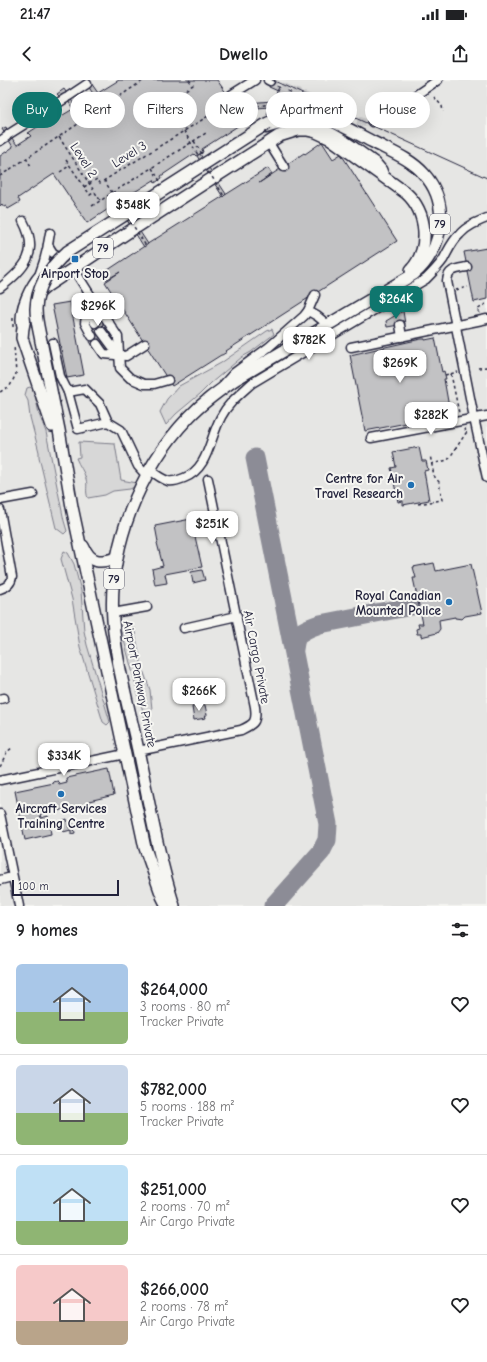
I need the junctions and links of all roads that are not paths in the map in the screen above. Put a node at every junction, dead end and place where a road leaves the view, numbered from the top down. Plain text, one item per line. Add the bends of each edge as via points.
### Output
1 (255, 80) edge
2 (438, 80) edge
3 (91, 82) edge
4 (236, 92) edge
5 (421, 92) edge
6 (3, 138) edge
7 (269, 143) junction
8 (284, 167) dead end
9 (386, 179) junction
10 (487, 218) edge
11 (23, 221) dead end
12 (50, 233) dead end
13 (48, 245) junction
14 (62, 258) junction
15 (467, 267) dead end
16 (73, 268) junction
17 (40, 274) junction
18 (396, 285) junction
19 (0, 288) edge
20 (317, 293) dead end
21 (88, 306) junction
22 (309, 308) junction
23 (485, 316) edge
24 (328, 325) junction
25 (400, 325) dead end
26 (457, 325) junction
27 (98, 327) junction
28 (22, 328) junction
29 (402, 337) junction
30 (53, 343) dead end
31 (144, 344) dead end
32 (351, 347) dead end
33 (118, 355) junction
34 (168, 380) dead end
35 (68, 392) junction
36 (214, 394) junction
37 (487, 416) edge
38 (474, 418) junction
39 (108, 422) junction
40 (371, 438) dead end
41 (64, 463) junction
42 (148, 473) junction
43 (487, 478) edge
44 (208, 479) dead end
45 (33, 494) dead end
46 (0, 500) edge
47 (0, 510) edge
48 (76, 529) junction
49 (117, 558) junction
50 (0, 589) edge
51 (147, 607) dead end
52 (113, 614) junction
53 (237, 616) junction
54 (184, 628) dead end
55 (138, 751) junction
56 (125, 754) junction
57 (0, 780) edge
58 (0, 814) edge
59 (12, 877) junction
60 (0, 880) edge
61 (18, 906) edge
62 (167, 906) edge
63 (174, 906) edge

1 - 4 street
2 - 5 street
3 - 6 street
7 - 8 street
7 - 9 highway, Airport Parkway Private / 79 via 290,132 316,132 331,139
7 - 16 highway, Airport Parkway Private / 79 via 134,226
9 - 14 street via 382,168 376,162 329,130 301,123 279,125 258,133
9 - 18 highway, Airport Parkway Private / 79 via 412,198 423,224 422,252 409,273
10 - 42 street via 460,233 442,261 426,279 252,383 232,401 220,417 204,460 191,475 167,481
11 - 19 street via 30,238 29,255 19,272
12 - 13 street
13 - 14 street via 53,253
13 - 17 street
14 - 17 street
15 - 26 street via 452,270 447,281
16 - 21 street
16 - 28 highway, Airport Parkway Private / 79 via 40,292 28,309
17 - 28 street via 23,304
18 - 24 highway, Airport Parkway Private / 79
18 - 41 highway, Airport Parkway Private / 79, bridge via 424,265 434,250 440,227 440,207 434,189 424,174 405,159 324,118 305,114 284,117 268,123 67,252 44,280 37,300 37,319
20 - 22 street
21 - 27 street
21 - 27 street
21 - 27 street via 85,323
22 - 24 street
22 - 36 street via 304,316 234,373
23 - 26 street
24 - 36 highway, Airport Parkway Private / 79
25 - 29 street
26 - 29 street
26 - 38 street
27 - 33 street
27 - 33 street via 118,345
27 - 33 street via 104,354
28 - 41 highway, Airport Parkway Private / 79 via 24,346
29 - 32 street
30 - 35 street via 60,376
31 - 33 street via 126,356
33 - 34 street via 120,368 130,378 144,384
35 - 39 street via 85,389 100,404
35 - 39 street via 78,429
36 - 42 highway, Airport Parkway Private / 79 via 179,428
37 - 38 street
38 - 40 street
38 - 43 street
39 - 42 street via 121,430 138,466
41 - 48 highway, Airport Parkway Private / 79
42 - 49 highway, Airport Parkway Private / 79 via 127,520
44 - 53 street, Air Cargo Private
45 - 46 street
47 - 50 street via 12,577 7,587
48 - 49 highway via 83,548 91,558 100,562
48 - 56 highway, Airport Parkway Private / 79
49 - 52 highway, Airport Parkway Private / 79 via 113,585
51 - 52 street
52 - 55 highway, Airport Parkway Private / 79 via 118,659
53 - 54 street
53 - 55 street, Air Cargo Private via 255,707 254,722 233,732
55 - 56 highway
55 - 63 highway, Airport Parkway Private / 79 via 160,855
56 - 57 street
56 - 62 highway, Airport Parkway Private / 79 via 145,848
58 - 59 street
59 - 60 street
59 - 61 street

